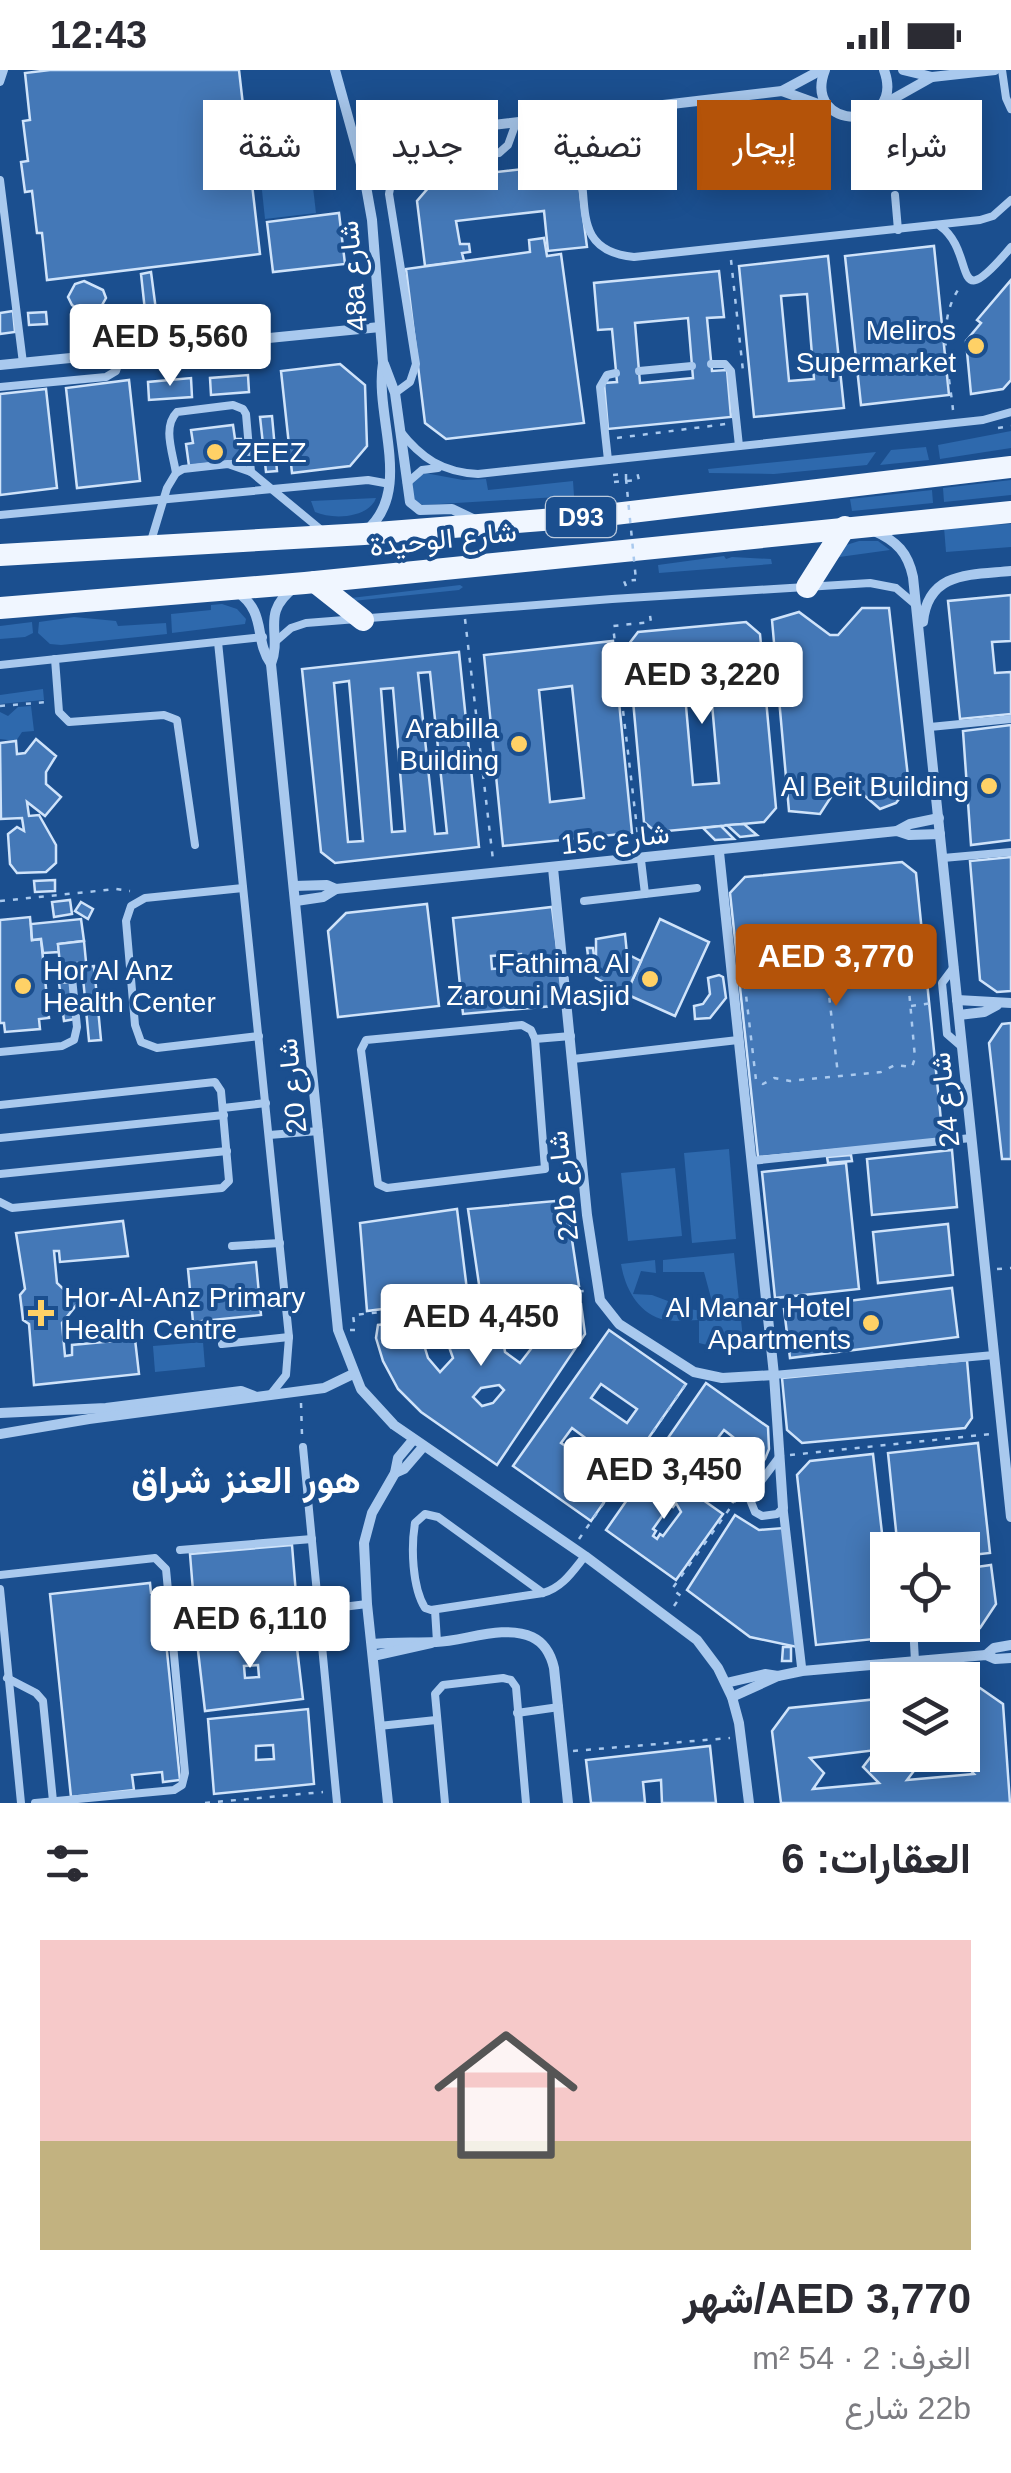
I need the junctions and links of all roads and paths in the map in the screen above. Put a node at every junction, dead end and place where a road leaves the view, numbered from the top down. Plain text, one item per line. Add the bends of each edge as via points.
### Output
1 (4, 70) edge
2 (336, 70) edge
3 (823, 70) edge
4 (884, 70) edge
5 (904, 70) edge
6 (998, 70) edge
7 (932, 77) junction
8 (0, 82) edge
9 (782, 91) junction
10 (808, 100) edge
11 (827, 100) edge
12 (882, 100) edge
13 (891, 100) edge
14 (677, 103) edge
15 (831, 108) edge
16 (1011, 109) edge
17 (851, 118) edge
18 (516, 123) joint
19 (498, 125) edge
20 (356, 141) edge
21 (498, 153) edge
22 (0, 180) edge
23 (366, 190) edge
24 (391, 190) edge
25 (582, 190) edge
26 (894, 195) dead end
27 (1011, 200) edge
28 (940, 226) junction
29 (898, 230) junction
30 (730, 248) junction
31 (1011, 248) edge
32 (967, 279) junction
33 (380, 326) junction
34 (122, 353) junction
35 (23, 363) junction
36 (383, 363) junction
37 (711, 364) dead end
38 (0, 365) edge
39 (692, 366) dead end
40 (639, 371) dead end
41 (616, 374) dead end
42 (744, 383) dead end
43 (0, 387) edge
44 (396, 393) junction
45 (1011, 412) edge
46 (969, 422) junction
47 (737, 423) junction
48 (1011, 426) edge
49 (998, 428) dead end
50 (400, 431) junction
51 (740, 446) junction
52 (619, 459) junction
53 (608, 460) junction
54 (1011, 467) edge
55 (442, 468) junction
56 (638, 468) dead end
57 (251, 472) junction
58 (176, 473) junction
59 (390, 484) junction
60 (406, 484) junction
61 (269, 488) junction
62 (164, 498) junction
63 (1011, 512) edge
64 (0, 515) edge
65 (480, 525) junction
66 (853, 527) junction
67 (364, 534) junction
68 (327, 535) junction
69 (150, 547) junction
70 (88, 550) junction
71 (0, 556) edge
72 (0, 571) edge
73 (1011, 571) edge
74 (310, 582) junction
75 (643, 586) dead end
76 (808, 587) junction
77 (231, 588) junction
78 (649, 602) dead end
79 (916, 605) junction
80 (2, 608) edge
81 (464, 613) junction
82 (363, 620) junction
83 (263, 637) junction
84 (218, 642) junction
85 (921, 643) junction
86 (274, 644) junction
87 (54, 659) junction
88 (272, 664) junction
89 (0, 665) edge
90 (58, 701) junction
91 (0, 706) edge
92 (1011, 719) edge
93 (930, 728) junction
94 (938, 818) junction
95 (898, 831) junction
96 (940, 834) junction
97 (195, 846) dead end
98 (718, 852) junction
99 (1011, 852) edge
100 (943, 858) junction
101 (641, 860) junction
102 (554, 868) junction
103 (494, 875) junction
104 (294, 886) junction
105 (244, 888) junction
106 (336, 888) junction
107 (697, 888) dead end
108 (645, 894) junction
109 (145, 898) junction
110 (0, 901) edge
111 (296, 901) junction
112 (584, 901) dead end
113 (825, 957) junction
114 (954, 967) junction
115 (71, 968) dead end
116 (957, 1000) junction
117 (937, 1003) dead end
118 (1011, 1003) edge
119 (997, 1005) junction
120 (910, 1006) junction
121 (959, 1015) junction
122 (260, 1036) junction
123 (570, 1036) junction
124 (535, 1039) junction
125 (738, 1040) junction
126 (962, 1047) junction
127 (0, 1052) edge
128 (573, 1059) junction
129 (838, 1076) junction
130 (266, 1103) junction
131 (0, 1104) edge
132 (224, 1111) junction
133 (319, 1130) junction
134 (269, 1135) junction
135 (0, 1138) edge
136 (972, 1138) junction
137 (227, 1151) junction
138 (751, 1161) junction
139 (0, 1174) edge
140 (0, 1202) edge
141 (280, 1243) junction
142 (232, 1246) dead end
143 (597, 1290) junction
144 (338, 1330) junction
145 (289, 1337) junction
146 (222, 1344) dead end
147 (994, 1354) junction
148 (694, 1372) junction
149 (353, 1374) junction
150 (774, 1375) junction
151 (301, 1391) junction
152 (271, 1394) junction
153 (254, 1396) junction
154 (0, 1413) edge
155 (1006, 1432) edge
156 (0, 1434) edge
157 (413, 1440) junction
158 (303, 1447) joint
159 (423, 1447) junction
160 (780, 1456) junction
161 (395, 1473) junction
162 (752, 1490) junction
163 (783, 1508) junction
164 (1011, 1517) edge
165 (312, 1539) junction
166 (574, 1548) junction
167 (180, 1550) dead end
168 (585, 1556) junction
169 (0, 1575) edge
170 (0, 1589) edge
171 (543, 1593) junction
172 (367, 1604) junction
173 (318, 1610) junction
174 (434, 1610) junction
175 (667, 1615) junction
176 (434, 1642) junction
177 (913, 1642) edge
178 (372, 1644) junction
179 (1011, 1645) edge
180 (986, 1655) junction
181 (373, 1656) junction
182 (1011, 1658) edge
183 (915, 1662) joint
184 (870, 1666) edge
185 (802, 1671) junction
186 (778, 1676) junction
187 (7, 1678) junction
188 (726, 1683) junction
189 (732, 1698) junction
190 (560, 1707) junction
191 (517, 1713) junction
192 (436, 1720) junction
193 (380, 1726) junction
194 (741, 1737) junction
195 (564, 1752) junction
196 (162, 1777) dead end
197 (336, 1790) junction
198 (163, 1791) junction
199 (52, 1801) edge
200 (21, 1803) edge
201 (35, 1803) edge
202 (205, 1803) edge
203 (337, 1803) edge
204 (388, 1803) edge
205 (444, 1803) edge
206 (526, 1803) edge
207 (568, 1803) edge
208 (749, 1803) edge

1 - 8 lane
2 - 20 street, 48a شارع
3 - 9 street
3 - 11 street
4 - 12 street via 888,88
5 - 7 street
6 - 7 street
6 - 16 lane
7 - 13 street
9 - 10 street
9 - 14 street
15 - 17 street
18 - 19 street
18 - 21 lane
22 - 35 lane
23 - 33 street, 48a شارع
24 - 44 lane via 416,364 410,382
25 - 30 lane via 592,236 618,256
26 - 29 lane
27 - 28 lane via 993,216
28 - 29 lane
28 - 32 lane via 959,246
29 - 30 lane
30 - 42 path
31 - 32 lane via 983,280
32 - 46 path via 948,305 945,328 954,418 968,416
33 - 34 street
33 - 36 street, 48a شارع
34 - 35 street
34 - 43 lane via 106,377
35 - 38 street
36 - 44 street, 48a شارع
36 - 59 street, 48a شارع
37 - 47 lane via 730,368
39 - 40 lane
41 - 53 lane via 600,387
44 - 50 street, 48a شارع
45 - 46 lane
46 - 51 lane
47 - 51 lane
47 - 52 path via 616,436
48 - 49 path
50 - 55 lane
50 - 60 street, 48a شارع
51 - 52 lane
52 - 53 lane
53 - 55 lane via 478,474
54 - 65 main road, شارع الوحيدة / D93
55 - 60 lane via 422,470
56 - 75 path, bridge via 639,480 614,482 613,475 626,474 626,479 636,580 624,580 625,586
57 - 58 lane via 228,464
57 - 58 lane via 246,414 234,405 172,415
57 - 61 lane
58 - 62 lane
59 - 61 lane
59 - 67 street via 380,516
60 - 65 street via 410,502 420,510 462,512
61 - 62 lane
61 - 68 lane
62 - 64 lane
62 - 69 lane
63 - 66 main road, شارع الوحيدة / D93
65 - 67 main road, شارع الوحيدة / D93
66 - 74 main road, شارع الوحيدة / D93
66 - 76 main road
66 - 79 street, شارع 24 via 886,536 905,553
67 - 68 main road, شارع الوحيدة / D93
68 - 69 main road, شارع الوحيدة / D93
69 - 70 main road, شارع الوحيدة / D93
70 - 71 main road, شارع الوحيدة / D93
70 - 72 main road via 67,563
73 - 85 street via 943,582 925,608
74 - 77 main road, شارع الوحيدة / D93
74 - 82 main road
74 - 86 street, شارع 20 via 279,603
76 - 79 lane via 883,584
76 - 81 lane
77 - 80 main road, شارع الوحيدة / D93
77 - 83 street, شارع 20 via 252,605
78 - 101 path via 651,622 613,626
79 - 85 street, شارع 24
81 - 82 lane
81 - 103 path
82 - 86 lane via 298,625
83 - 84 lane
83 - 88 street, شارع 20
84 - 87 lane
84 - 105 lane
85 - 93 street, شارع 24
86 - 88 street, شارع 20
87 - 89 lane
87 - 90 lane
88 - 104 street, شارع 20
90 - 91 path
90 - 97 lane via 69,722 164,715 178,720
92 - 93 lane
93 - 94 street, شارع 24
94 - 95 street, 15c شارع
94 - 96 street, شارع 24
95 - 96 street, 15c شارع
95 - 98 street, 15c شارع
96 - 100 street, شارع 24
98 - 101 street, 15c شارع
98 - 125 street
99 - 100 lane
100 - 114 street, شارع 24
101 - 102 street, 15c شارع
101 - 108 lane
102 - 103 street, 15c شارع
102 - 123 street, 22b شارع
103 - 106 street, 15c شارع
104 - 106 street, 15c شارع
104 - 111 street, شارع 20
105 - 109 lane
105 - 122 lane
106 - 111 street, 15c شارع
107 - 108 lane
108 - 112 lane
109 - 110 path via 116,889
109 - 122 lane via 131,906 126,921 141,1042 157,1048
111 - 133 street, شارع 20
113 - 120 path via 898,948 906,956
113 - 129 path
113 - 129 path via 746,969 754,1076 763,1084
114 - 116 street, شارع 24
114 - 126 lane via 942,980 947,1034
115 - 127 lane via 74,1040
116 - 119 street
116 - 121 street, شارع 24
117 - 120 path
118 - 119 street
119 - 121 street
120 - 129 path via 912,1067
121 - 126 street, شارع 24
122 - 130 lane
123 - 124 lane
123 - 128 street, 22b شارع
124 - 124 lane via 522,1025 366,1040 361,1050 378,1184 544,1168
125 - 128 lane
125 - 138 street
126 - 136 street, شارع 24
128 - 143 street, 22b شارع
130 - 132 lane
130 - 134 lane
131 - 132 lane via 215,1082
132 - 135 lane
132 - 137 lane
133 - 134 lane
133 - 144 street, شارع 20
134 - 141 lane
136 - 138 lane
136 - 147 street, شارع 24
137 - 139 lane
137 - 140 lane via 229,1181 222,1188 12,1208
138 - 150 street
141 - 142 lane
141 - 145 lane
143 - 144 path via 354,1315 355,1330
143 - 148 street via 618,1324
144 - 149 street, شارع 20
145 - 146 lane
145 - 152 lane via 286,1375
147 - 150 lane
147 - 155 street, شارع 24
148 - 150 street
148 - 166 path
149 - 151 street
149 - 157 street, شارع 20 via 382,1414
150 - 160 street
151 - 152 street
151 - 158 path
152 - 153 street
153 - 154 street via 241,1391
153 - 156 street
155 - 160 path
155 - 164 street, شارع 24
157 - 159 street, شارع 20
157 - 161 street
158 - 165 lane
159 - 161 street
159 - 166 street, شارع 20
160 - 162 lane
160 - 163 street
161 - 172 street via 367,1528
162 - 163 lane via 755,1512 770,1517
162 - 175 path via 738,1498 672,1589 681,1596
163 - 185 street
165 - 167 lane
165 - 173 lane
166 - 168 street, شارع 20
168 - 171 lane via 562,1585
168 - 175 street, شارع 20
169 - 198 lane via 155,1558 164,1564 185,1779
170 - 187 lane
171 - 174 lane
171 - 174 lane via 438,1516 425,1514 415,1523 413,1553 422,1604
172 - 173 lane
172 - 178 street
173 - 197 lane
174 - 176 lane
175 - 188 street, شارع 20 via 697,1640
176 - 178 street
176 - 181 street
176 - 190 street via 511,1632 531,1636 552,1658
177 - 183 lane
178 - 181 street
179 - 180 street
180 - 182 street
180 - 183 street
181 - 193 street
184 - 185 street
185 - 186 street
186 - 188 street
186 - 189 street
187 - 199 lane via 43,1701
187 - 200 lane
188 - 189 street, شارع 20
189 - 194 street, شارع 20
190 - 191 lane
190 - 195 street
191 - 192 lane via 514,1683 503,1678 443,1686 435,1694
191 - 206 lane
192 - 193 lane
192 - 205 lane
193 - 204 street
194 - 195 path
194 - 208 street, شارع 20
195 - 207 street
196 - 198 lane
197 - 202 path
197 - 203 lane
198 - 199 lane
199 - 201 lane

